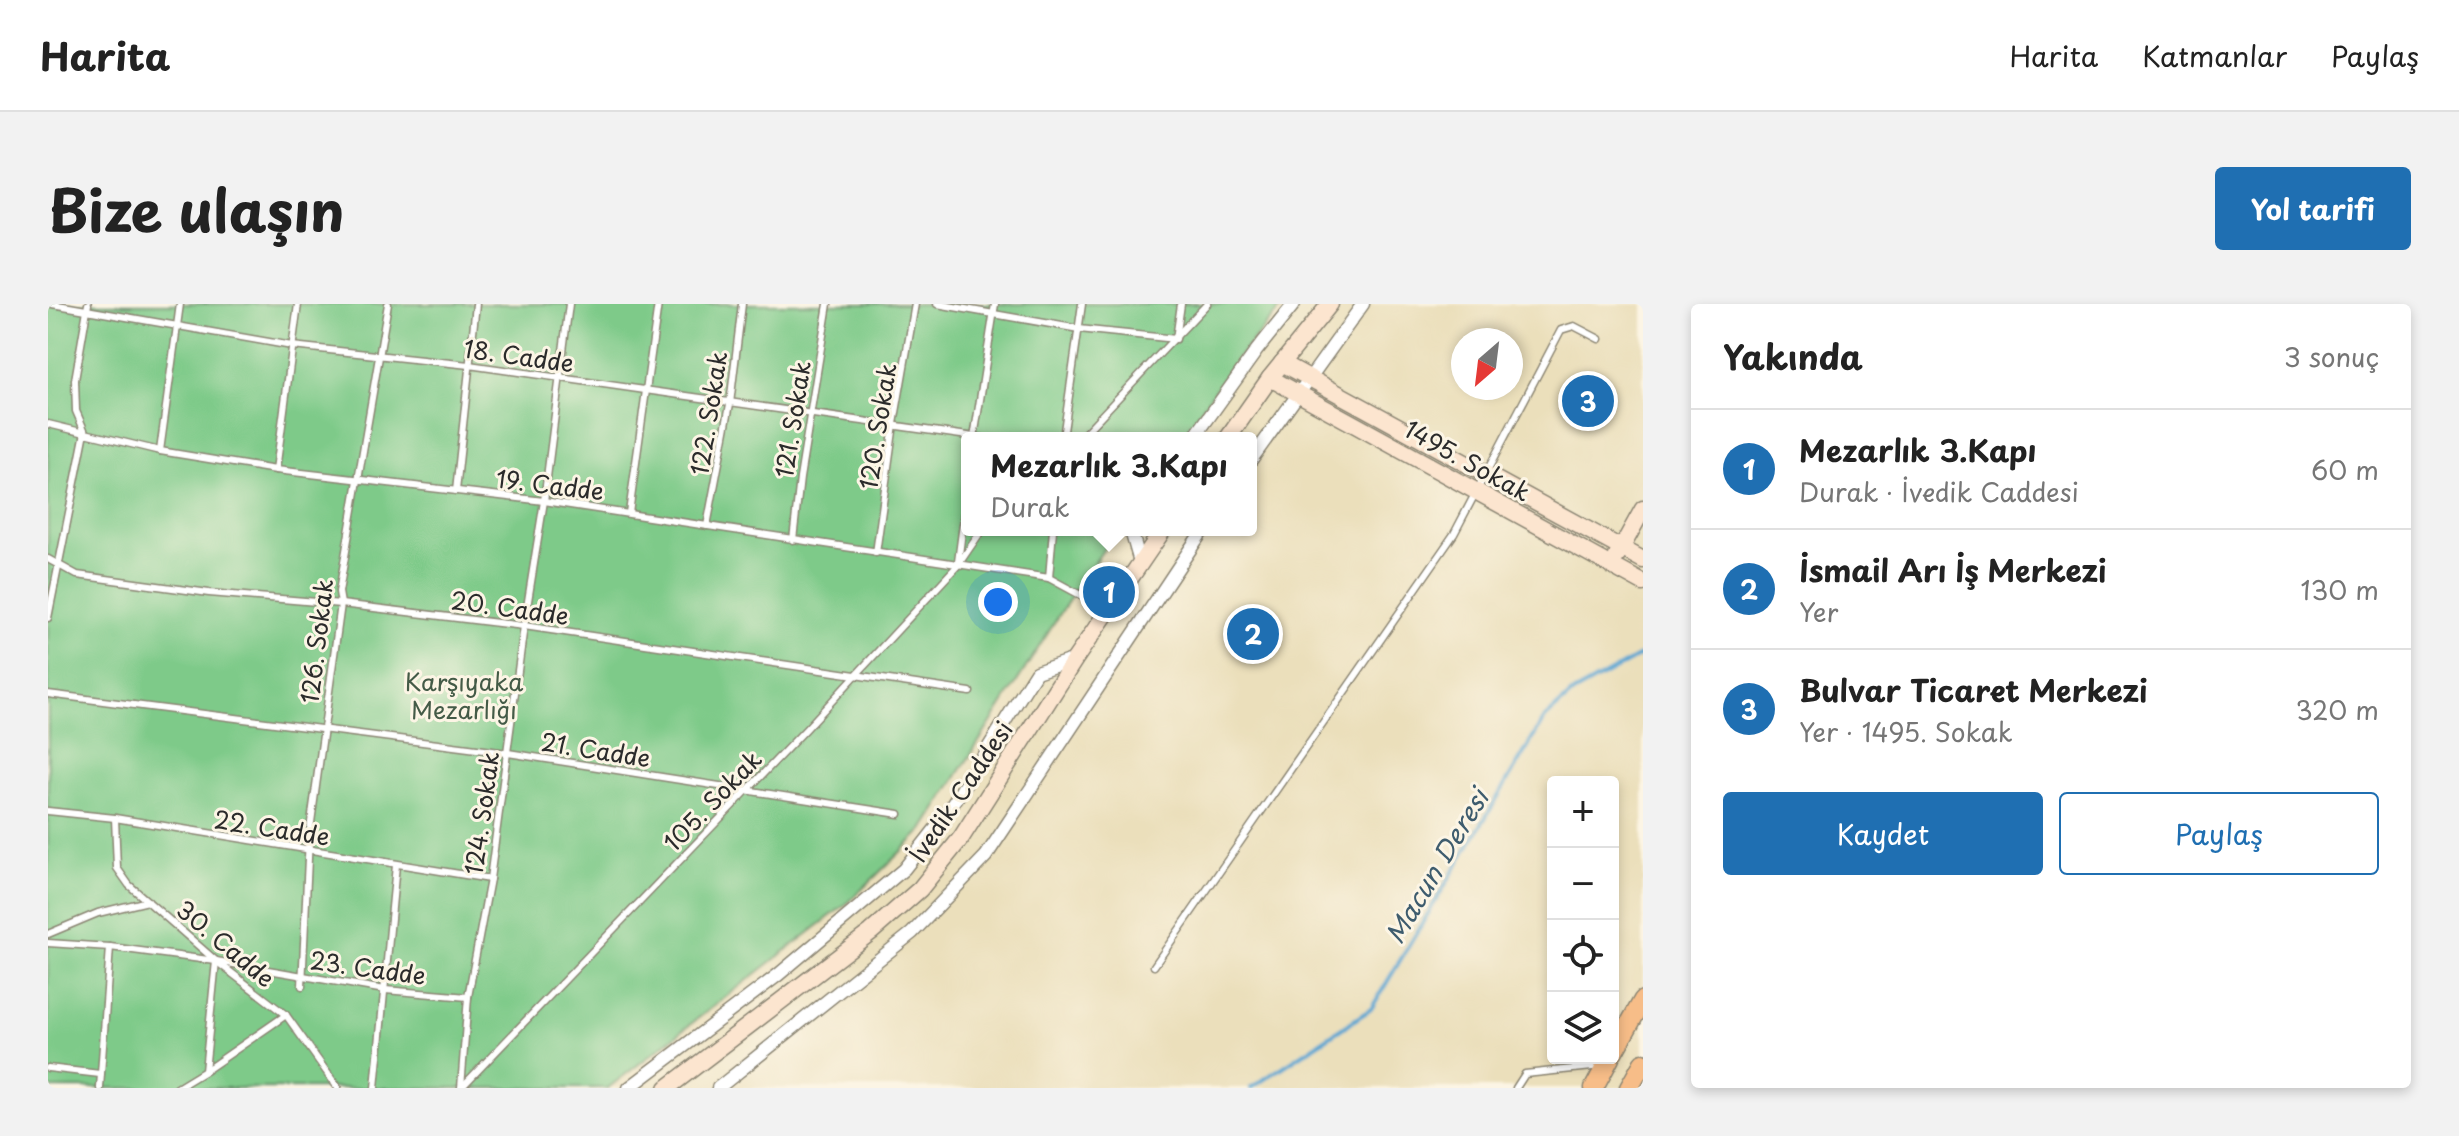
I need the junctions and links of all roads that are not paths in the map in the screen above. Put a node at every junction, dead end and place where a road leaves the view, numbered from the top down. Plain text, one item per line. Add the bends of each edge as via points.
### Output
1 (52, 304) edge
2 (180, 304) edge
3 (298, 304) edge
4 (388, 304) edge
5 (476, 304) edge
6 (569, 304) edge
7 (658, 304) edge
8 (742, 304) edge
9 (828, 304) edge
10 (915, 304) edge
11 (937, 304) edge
12 (995, 304) edge
13 (1082, 304) edge
14 (1181, 304) edge
15 (1207, 304) edge
16 (1294, 304) edge
17 (1330, 304) edge
18 (1363, 304) edge
19 (87, 308) edge
20 (993, 315) junction
21 (177, 327) junction
22 (1079, 329) junction
23 (1176, 339) junction
24 (1599, 339) dead end
25 (292, 346) junction
26 (380, 356) junction
27 (1282, 363) junction
28 (469, 365) junction
29 (560, 378) junction
30 (1270, 378) junction
31 (1310, 378) junction
32 (645, 392) junction
33 (1298, 394) junction
34 (730, 404) junction
35 (812, 413) junction
36 (48, 424) edge
37 (894, 424) junction
38 (85, 432) junction
39 (975, 432) edge
40 (1064, 432) edge
41 (1086, 432) edge
42 (1198, 432) edge
43 (1232, 432) edge
44 (961, 436) edge
45 (160, 451) junction
46 (1257, 452) edge
47 (276, 470) junction
48 (1485, 475) junction
49 (356, 480) junction
50 (456, 491) junction
51 (1476, 492) junction
52 (544, 501) junction
53 (1643, 509) edge
54 (629, 513) junction
55 (707, 526) junction
56 (962, 536) edge
57 (978, 536) edge
58 (1052, 536) edge
59 (1133, 536) edge
60 (1159, 536) edge
61 (1199, 536) edge
62 (793, 540) junction
63 (1622, 548) junction
64 (876, 553) junction
65 (48, 559) edge
66 (1643, 560) edge
67 (1140, 562) junction
68 (60, 565) junction
69 (958, 565) junction
70 (1612, 566) junction
71 (1049, 578) junction
72 (1643, 583) edge
73 (341, 604) junction
74 (1108, 610) junction
75 (48, 618) edge
76 (524, 626) junction
77 (1075, 659) junction
78 (854, 676) junction
79 (970, 692) dead end
80 (48, 694) edge
81 (323, 729) junction
82 (508, 753) junction
83 (748, 789) junction
84 (48, 811) edge
85 (899, 814) dead end
86 (115, 818) junction
87 (310, 851) junction
88 (396, 865) junction
89 (490, 879) junction
90 (148, 901) junction
91 (48, 934) edge
92 (48, 943) edge
93 (110, 947) junction
94 (216, 961) junction
95 (1154, 966) dead end
96 (302, 977) junction
97 (302, 986) dead end
98 (385, 990) junction
99 (468, 997) junction
100 (1643, 1000) edge
101 (286, 1015) junction
102 (1619, 1043) edge
103 (1643, 1063) edge
104 (1582, 1064) edge
105 (1607, 1064) edge
106 (48, 1068) edge
107 (205, 1071) junction
108 (100, 1074) junction
109 (100, 1088) edge
110 (177, 1088) edge
111 (338, 1088) edge
112 (375, 1088) edge
113 (461, 1088) edge
114 (629, 1088) edge
115 (667, 1088) edge
116 (718, 1088) edge
117 (1516, 1088) edge
118 (1594, 1088) edge
119 (1629, 1088) edge

1 - 19 lane, 18. Cadde
2 - 21 lane
3 - 25 lane
4 - 26 lane, 126. Sokak
5 - 28 lane
6 - 29 lane, 124. Sokak
7 - 32 lane
8 - 34 lane, 122. Sokak
9 - 35 lane, 121. Sokak
10 - 37 lane, 120. Sokak
11 - 20 lane
12 - 20 lane
13 - 22 lane
14 - 23 lane
15 - 23 lane
16 - 42 street
17 - 27 main road
18 - 31 street
19 - 21 lane, 18. Cadde
19 - 38 lane via 75,380 76,411
20 - 22 lane
20 - 39 lane
21 - 25 lane, 18. Cadde
21 - 45 lane
22 - 23 lane
22 - 40 lane
23 - 41 lane
24 - 48 lane via 1574,326 1561,330
25 - 26 lane, 18. Cadde
25 - 47 lane
26 - 28 lane, 18. Cadde
26 - 49 lane, 126. Sokak
27 - 30 main road
27 - 31 main road, 1495. Sokak
28 - 29 lane, 18. Cadde
28 - 50 lane
29 - 32 lane, 18. Cadde
29 - 52 lane, 124. Sokak
30 - 33 main road, 1495. Sokak
30 - 43 main road
31 - 33 street
31 - 48 main road, 1495. Sokak
32 - 34 lane, 18. Cadde
32 - 54 lane
33 - 46 street
33 - 51 main road, 1495. Sokak
34 - 35 lane, 18. Cadde
34 - 55 lane, 122. Sokak
35 - 37 lane, 18. Cadde
35 - 62 lane, 121. Sokak
36 - 38 lane, 19. Cadde
37 - 44 lane, 18. Cadde
37 - 64 lane, 120. Sokak
38 - 45 lane, 19. Cadde
38 - 68 lane
45 - 47 lane, 19. Cadde
47 - 49 lane, 19. Cadde
48 - 51 lane
48 - 63 main road, 1495. Sokak
49 - 50 lane, 19. Cadde
49 - 73 lane, 126. Sokak
50 - 52 lane, 19. Cadde
51 - 70 main road, 1495. Sokak
51 - 95 lane via 1454,534
52 - 54 lane, 19. Cadde
52 - 76 lane, 124. Sokak
53 - 63 main road
54 - 55 lane, 19. Cadde
55 - 62 lane, 19. Cadde
56 - 69 lane
57 - 69 lane, 105. Sokak
58 - 71 lane
59 - 67 street
60 - 67 main road, İvedik Caddesi
61 - 116 street via 986,856 912,933
62 - 64 lane, 19. Cadde
63 - 66 main road, 1495. Sokak
63 - 70 main road
64 - 69 lane, 19. Cadde
65 - 68 lane, 20. Cadde
67 - 74 main road, İvedik Caddesi
68 - 73 lane, 20. Cadde via 77,575
68 - 75 lane
69 - 71 lane, 19. Cadde
69 - 78 lane, 105. Sokak
70 - 72 main road, 1495. Sokak
71 - 74 lane
73 - 76 lane, 20. Cadde
73 - 81 lane, 126. Sokak
74 - 77 main road, İvedik Caddesi
76 - 78 lane, 20. Cadde
76 - 82 lane, 124. Sokak
77 - 114 street via 1036,672 944,818 904,869 778,975
77 - 115 main road, İvedik Caddesi via 961,838 920,889
78 - 79 lane, 20. Cadde
78 - 83 lane, 105. Sokak
80 - 81 lane, 21. Cadde
81 - 82 lane, 21. Cadde
81 - 87 lane, 126. Sokak
82 - 83 lane, 21. Cadde
82 - 89 lane, 124. Sokak
83 - 85 lane, 21. Cadde
83 - 113 lane, 105. Sokak
84 - 86 lane, 22. Cadde
86 - 87 lane, 22. Cadde
86 - 90 lane, 30. Cadde via 117,868
87 - 88 lane, 22. Cadde
87 - 96 lane, 126. Sokak
88 - 89 lane, 22. Cadde
88 - 98 lane
89 - 99 lane, 124. Sokak
90 - 91 lane via 98,913
90 - 94 lane, 30. Cadde
92 - 93 lane, 23. Cadde
93 - 94 lane, 23. Cadde
93 - 108 lane
94 - 96 lane, 23. Cadde
94 - 101 lane, 30. Cadde
94 - 107 lane
96 - 97 lane, 126. Sokak
96 - 98 lane, 23. Cadde
98 - 99 lane, 23. Cadde
98 - 112 lane
99 - 113 lane, 124. Sokak
100 - 102 main road
101 - 107 lane
101 - 111 lane, 30. Cadde
103 - 119 main road
104 - 117 lane via 1525,1074
105 - 118 main road
106 - 108 lane
107 - 110 lane
108 - 109 lane

